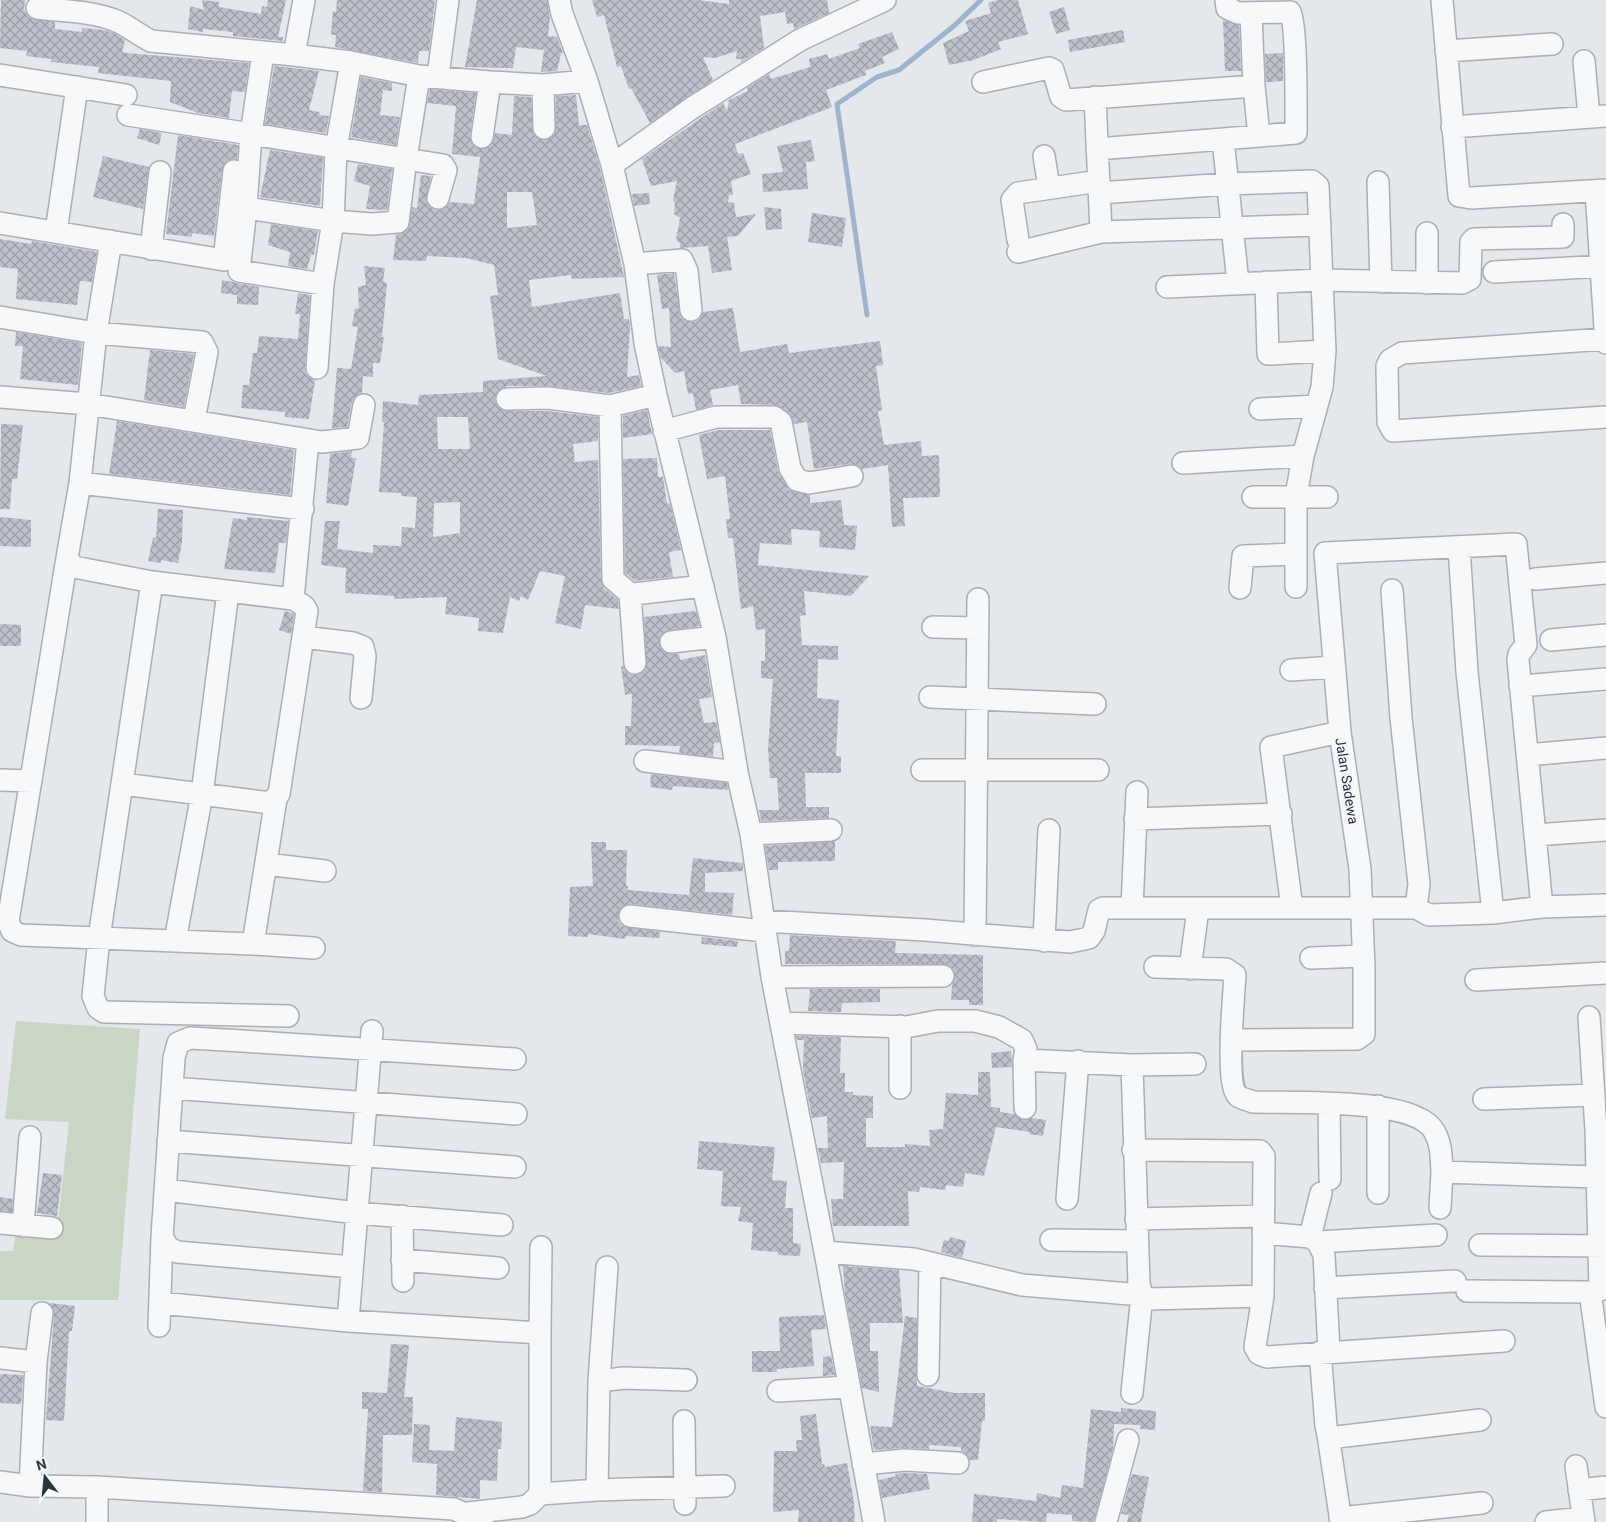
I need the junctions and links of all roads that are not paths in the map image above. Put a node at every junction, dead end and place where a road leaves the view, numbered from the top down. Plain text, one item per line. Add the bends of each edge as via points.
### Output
1 (304, 0) edge
2 (448, 0) edge
3 (559, 0) edge
4 (885, 0) edge
5 (1226, 0) edge
6 (1442, 0) edge
7 (38, 8) dead end
8 (1251, 14) junction
9 (1552, 44) dead end
10 (1446, 51) junction
11 (263, 53) junction
12 (294, 55) junction
13 (1584, 61) dead end
14 (351, 62) junction
15 (0, 75) edge
16 (429, 76) junction
17 (587, 81) junction
18 (490, 82) junction
19 (983, 82) dead end
20 (542, 85) junction
21 (1254, 86) junction
22 (77, 87) junction
23 (1095, 97) junction
24 (1598, 116) edge
25 (1452, 127) junction
26 (544, 128) dead end
27 (251, 134) junction
28 (1259, 136) junction
29 (482, 137) dead end
30 (1223, 139) junction
31 (336, 149) junction
32 (1097, 149) junction
33 (1044, 156) dead end
34 (406, 159) junction
35 (612, 165) junction
36 (234, 171) dead end
37 (160, 172) dead end
38 (1378, 182) dead end
39 (1227, 184) junction
40 (1099, 187) junction
41 (1049, 188) junction
42 (1601, 190) edge
43 (438, 198) dead end
44 (246, 208) junction
45 (333, 221) junction
46 (0, 223) edge
47 (1320, 225) junction
48 (1231, 227) junction
49 (56, 232) junction
50 (1101, 232) junction
51 (1427, 233) dead end
52 (1563, 237) dead end
53 (111, 241) junction
54 (151, 249) junction
55 (635, 264) junction
56 (1603, 266) edge
57 (1494, 272) dead end
58 (1322, 280) junction
59 (1266, 282) junction
60 (1381, 282) junction
61 (1238, 283) junction
62 (1427, 283) junction
63 (323, 284) junction
64 (1167, 287) dead end
65 (691, 310) dead end
66 (0, 317) edge
67 (96, 334) junction
68 (1606, 339) edge
69 (1606, 343) edge
70 (1325, 351) junction
71 (317, 368) dead end
72 (656, 395) junction
73 (0, 397) edge
74 (507, 399) dead end
75 (88, 404) junction
76 (364, 405) dead end
77 (610, 406) junction
78 (1315, 406) junction
79 (1260, 409) dead end
80 (1606, 417) edge
81 (194, 420) junction
82 (664, 431) junction
83 (308, 440) junction
84 (1303, 456) junction
85 (1182, 463) dead end
86 (852, 476) dead end
87 (80, 484) junction
88 (1296, 496) junction
89 (1253, 497) dead end
90 (1326, 497) dead end
91 (303, 509) junction
92 (1459, 547) junction
93 (1294, 554) junction
94 (67, 558) junction
95 (1606, 573) edge
96 (1535, 579) dead end
97 (152, 582) junction
98 (703, 586) junction
99 (1296, 587) dead end
100 (1240, 588) dead end
101 (1392, 590) dead end
102 (228, 592) junction
103 (630, 594) junction
104 (293, 599) junction
105 (978, 599) dead end
106 (933, 627) dead end
107 (977, 628) junction
108 (1606, 635) edge
109 (715, 637) junction
110 (303, 638) junction
111 (1551, 640) dead end
112 (671, 642) dead end
113 (635, 662) dead end
114 (1334, 667) junction
115 (1291, 670) dead end
116 (1606, 680) edge
117 (1520, 686) junction
118 (930, 697) dead end
119 (361, 698) dead end
120 (977, 698) junction
121 (1095, 704) dead end
122 (1340, 732) junction
123 (1606, 748) edge
124 (1527, 755) junction
125 (645, 761) dead end
126 (922, 770) dead end
127 (1098, 770) dead end
128 (976, 771) junction
129 (737, 772) junction
130 (0, 780) edge
131 (31, 782) junction
132 (123, 784) junction
133 (1137, 792) dead end
134 (202, 794) junction
135 (276, 800) junction
136 (1281, 814) junction
137 (1135, 819) junction
138 (830, 830) dead end
139 (1049, 830) dead end
140 (1606, 830) edge
141 (751, 834) junction
142 (1535, 835) junction
143 (9, 855) edge
144 (266, 864) junction
145 (325, 871) dead end
146 (1606, 905) edge
147 (1542, 907) junction
148 (1132, 908) junction
149 (1292, 908) junction
150 (1360, 908) junction
151 (1416, 908) junction
152 (1198, 909) junction
153 (1493, 913) junction
154 (630, 916) dead end
155 (764, 926) junction
156 (6, 931) edge
157 (975, 934) junction
158 (99, 938) junction
159 (175, 941) junction
160 (1044, 941) junction
161 (253, 944) junction
162 (314, 948) dead end
163 (1363, 956) junction
164 (1311, 958) dead end
165 (1154, 968) dead end
166 (1190, 969) junction
167 (1606, 972) edge
168 (943, 976) dead end
169 (772, 977) junction
170 (1476, 980) dead end
171 (288, 1016) dead end
172 (1589, 1017) dead end
173 (781, 1023) junction
174 (900, 1026) junction
175 (371, 1039) junction
176 (1231, 1040) junction
177 (515, 1059) dead end
178 (1024, 1060) junction
179 (1078, 1061) junction
180 (1194, 1064) dead end
181 (1132, 1065) junction
182 (172, 1088) junction
183 (900, 1088) dead end
184 (1594, 1095) junction
185 (1484, 1099) dead end
186 (366, 1102) junction
187 (1329, 1104) junction
188 (1378, 1106) junction
189 (1024, 1108) dead end
190 (516, 1114) dead end
191 (1601, 1131) edge
192 (30, 1137) dead end
193 (168, 1141) junction
194 (1134, 1150) junction
195 (362, 1156) junction
196 (516, 1167) dead end
197 (1442, 1172) junction
198 (1597, 1177) junction
199 (165, 1190) junction
200 (1378, 1193) dead end
201 (1067, 1199) dead end
202 (1440, 1208) dead end
203 (357, 1213) junction
204 (402, 1216) junction
205 (1136, 1219) junction
206 (0, 1224) edge
207 (1263, 1224) junction
208 (502, 1225) dead end
209 (24, 1226) junction
210 (52, 1228) dead end
211 (1436, 1234) dead end
212 (162, 1237) junction
213 (1314, 1239) junction
214 (1051, 1240) dead end
215 (1137, 1241) junction
216 (1480, 1244) dead end
217 (541, 1247) dead end
218 (1602, 1247) edge
219 (825, 1252) junction
220 (402, 1260) junction
221 (930, 1263) junction
222 (607, 1267) dead end
223 (352, 1268) junction
224 (498, 1268) dead end
225 (403, 1282) dead end
226 (1325, 1288) junction
227 (1590, 1292) junction
228 (1142, 1295) junction
229 (1263, 1296) junction
230 (160, 1303) junction
231 (42, 1313) dead end
232 (348, 1321) junction
233 (160, 1326) dead end
234 (540, 1333) junction
235 (1504, 1341) dead end
236 (1325, 1352) junction
237 (0, 1358) edge
238 (36, 1362) junction
239 (928, 1375) dead end
240 (686, 1380) dead end
241 (599, 1381) junction
242 (849, 1387) junction
243 (778, 1391) dead end
244 (1132, 1393) dead end
245 (1606, 1407) edge
246 (684, 1420) dead end
247 (1480, 1420) dead end
248 (1328, 1435) junction
249 (1128, 1440) dead end
250 (958, 1463) dead end
251 (863, 1464) junction
252 (1576, 1466) dead end
253 (0, 1482) edge
254 (30, 1486) junction
255 (724, 1486) dead end
256 (1606, 1487) edge
257 (98, 1488) junction
258 (597, 1490) junction
259 (1580, 1490) junction
260 (540, 1494) junction
261 (684, 1496) junction
262 (1482, 1503) dead end
263 (475, 1518) edge
264 (1341, 1520) edge
265 (1583, 1520) edge
266 (97, 1522) edge
267 (874, 1522) edge
268 (1106, 1522) edge
269 (1546, 1522) edge

1 - 12 street
2 - 16 street
3 - 17 street
4 - 35 street via 800,40 692,108
5 - 8 street via 1229,10
6 - 10 street
7 - 11 street via 103,16 151,41
8 - 21 street
8 - 28 street via 1290,12 1293,18 1296,133
9 - 10 street
10 - 25 street
11 - 12 street
11 - 27 street
12 - 14 street
13 - 24 street
14 - 16 street
14 - 31 street
15 - 22 street
16 - 18 street
16 - 34 street
17 - 20 street
17 - 35 street
18 - 20 street
18 - 29 street
19 - 23 street via 1049,68 1063,99
20 - 26 street
21 - 23 street
21 - 28 street
22 - 27 street via 127,105
22 - 49 street
23 - 32 street
24 - 25 street
25 - 42 street via 1458,192 1462,198
27 - 31 street
27 - 44 street
28 - 30 street
30 - 32 street
30 - 39 street
31 - 34 street
31 - 45 street
32 - 40 street
33 - 41 street
34 - 43 street via 444,165 446,170
34 - 45 street via 398,222
35 - 55 street
36 - 54 street via 224,260
37 - 54 street
38 - 60 street
39 - 40 street
39 - 47 street via 1312,181 1318,186
39 - 48 street
40 - 41 street
40 - 50 street
41 - 50 street via 1018,192 1014,196 1018,246
42 - 56 street
44 - 45 street
44 - 63 street via 239,271
45 - 63 street
46 - 49 street
47 - 48 street
47 - 58 street
48 - 50 street
48 - 61 street
49 - 53 street
51 - 62 street
52 - 62 street via 1474,239 1471,242 1470,279 1466,282
53 - 54 street
53 - 67 street
55 - 65 street via 682,260 687,271
55 - 72 street via 645,343
56 - 57 street
56 - 68 street
58 - 59 street
58 - 60 street
58 - 70 street
59 - 61 street
59 - 70 street via 1268,354
60 - 62 street
61 - 64 street
63 - 71 street
66 - 67 street
67 - 75 street
67 - 81 street via 202,342 207,352
68 - 69 street
68 - 80 street via 1402,353 1390,360 1387,366 1388,422 1393,431
70 - 78 street via 1322,387
72 - 77 street
72 - 82 street
73 - 75 street
74 - 77 street via 548,398
75 - 81 street
75 - 87 street
76 - 83 street via 358,438 322,442
77 - 103 street via 613,576
78 - 79 street
78 - 84 street
81 - 83 street
82 - 86 street via 716,417 774,417 781,422 790,468 797,480 809,483
82 - 98 street
83 - 91 street
84 - 85 street
84 - 88 street
87 - 91 street
87 - 94 street
88 - 89 street
88 - 90 street
88 - 93 street
91 - 104 street
92 - 114 street via 1325,553
92 - 117 street via 1516,544 1526,644 1519,654
92 - 153 street via 1466,672
93 - 99 street
93 - 100 street via 1243,556
94 - 97 street via 74,567
94 - 131 street
95 - 96 street
97 - 102 street
97 - 132 street
98 - 103 street
98 - 109 street
101 - 151 street via 1401,718 1419,884
102 - 104 street
102 - 134 street
103 - 113 street
104 - 110 street via 307,611
105 - 107 street
106 - 107 street
107 - 120 street
108 - 111 street
109 - 112 street
109 - 129 street
110 - 119 street via 353,643 362,647 365,656
110 - 135 street via 280,794
114 - 115 street
114 - 122 street
116 - 117 street
117 - 124 street
118 - 120 street
120 - 121 street
120 - 128 street
122 - 136 street, Jalan Sadewa via 1270,747
122 - 150 street, Jalan Sadewa via 1360,869
123 - 124 street
124 - 142 street
125 - 129 street
126 - 128 street
127 - 128 street
128 - 157 street
129 - 141 street
130 - 131 street
131 - 143 street
132 - 134 street
132 - 158 street
133 - 137 street
134 - 135 street
134 - 159 street
135 - 144 street
136 - 137 street
136 - 149 street
137 - 148 street
138 - 141 street
139 - 160 street
140 - 142 street
141 - 155 street
142 - 147 street
143 - 156 street
144 - 145 street
144 - 161 street
146 - 147 street
147 - 153 street
148 - 152 street
148 - 160 street via 1099,910 1089,938 1070,942
149 - 150 street
149 - 152 street
150 - 151 street
150 - 163 street, Jalan Sadewa
151 - 153 street via 1429,916
152 - 166 street
154 - 155 street
155 - 157 street
155 - 169 street
156 - 158 street via 21,936
157 - 160 street
158 - 159 street
158 - 171 street via 93,996 98,1008 104,1012
159 - 161 street
161 - 162 street
163 - 164 street
163 - 176 street, Jalan Sadewa via 1364,1034 1361,1037
165 - 166 street
166 - 176 street via 1226,969 1235,975
167 - 170 street
168 - 169 street
169 - 173 street
172 - 184 street
173 - 174 street
173 - 219 street
174 - 178 street via 975,1021 999,1027 1022,1040 1026,1049
174 - 183 street
175 - 177 street
175 - 182 street via 183,1039 178,1043 174,1058
175 - 186 street
176 - 187 street via 1232,1085 1238,1096 1253,1102
178 - 179 street
178 - 189 street
179 - 181 street
179 - 201 street
180 - 181 street
181 - 194 street
182 - 186 street
182 - 193 street
184 - 185 street
184 - 191 street
186 - 190 street
186 - 195 street
187 - 188 street
187 - 213 street via 1326,1186
188 - 197 street via 1409,1113 1433,1129 1440,1146
188 - 200 street
191 - 198 street
192 - 209 street
193 - 195 street
193 - 199 street
194 - 205 street
194 - 207 street via 1260,1151 1264,1156
195 - 196 street
195 - 203 street
197 - 198 street
197 - 202 street
198 - 218 street
199 - 203 street
199 - 212 street
203 - 204 street
203 - 223 street
204 - 208 street
204 - 220 street
205 - 207 street
205 - 215 street
206 - 209 street
207 - 213 street
207 - 229 street
209 - 210 street
211 - 213 street
212 - 223 street via 168,1247 177,1252
212 - 230 street
213 - 226 street via 1324,1255
214 - 215 street
215 - 228 street
216 - 218 street
217 - 234 street
218 - 227 street via 1600,1290
219 - 221 street via 902,1257
219 - 242 street
220 - 224 street
220 - 225 street
221 - 228 street via 1022,1285
221 - 239 street
222 - 241 street
223 - 232 street
226 - 227 street via 1461,1286
226 - 236 street
227 - 245 street
228 - 229 street via 1149,1299
228 - 244 street
229 - 236 street via 1255,1347 1260,1354 1267,1357
230 - 232 street
230 - 233 street
231 - 238 street
232 - 234 street
234 - 260 street
235 - 236 street
236 - 248 street
237 - 238 street
238 - 254 street
240 - 241 street via 624,1378
241 - 258 street
242 - 243 street
242 - 251 street
246 - 261 street
247 - 248 street via 1337,1437
248 - 264 street
249 - 268 street
250 - 251 street via 905,1460
251 - 267 street
252 - 259 street
253 - 254 street
254 - 257 street
255 - 261 street
256 - 259 street
257 - 263 street via 454,1509
257 - 266 street
258 - 260 street
258 - 261 street
259 - 265 street
260 - 263 street via 530,1504
262 - 264 street
265 - 269 street

